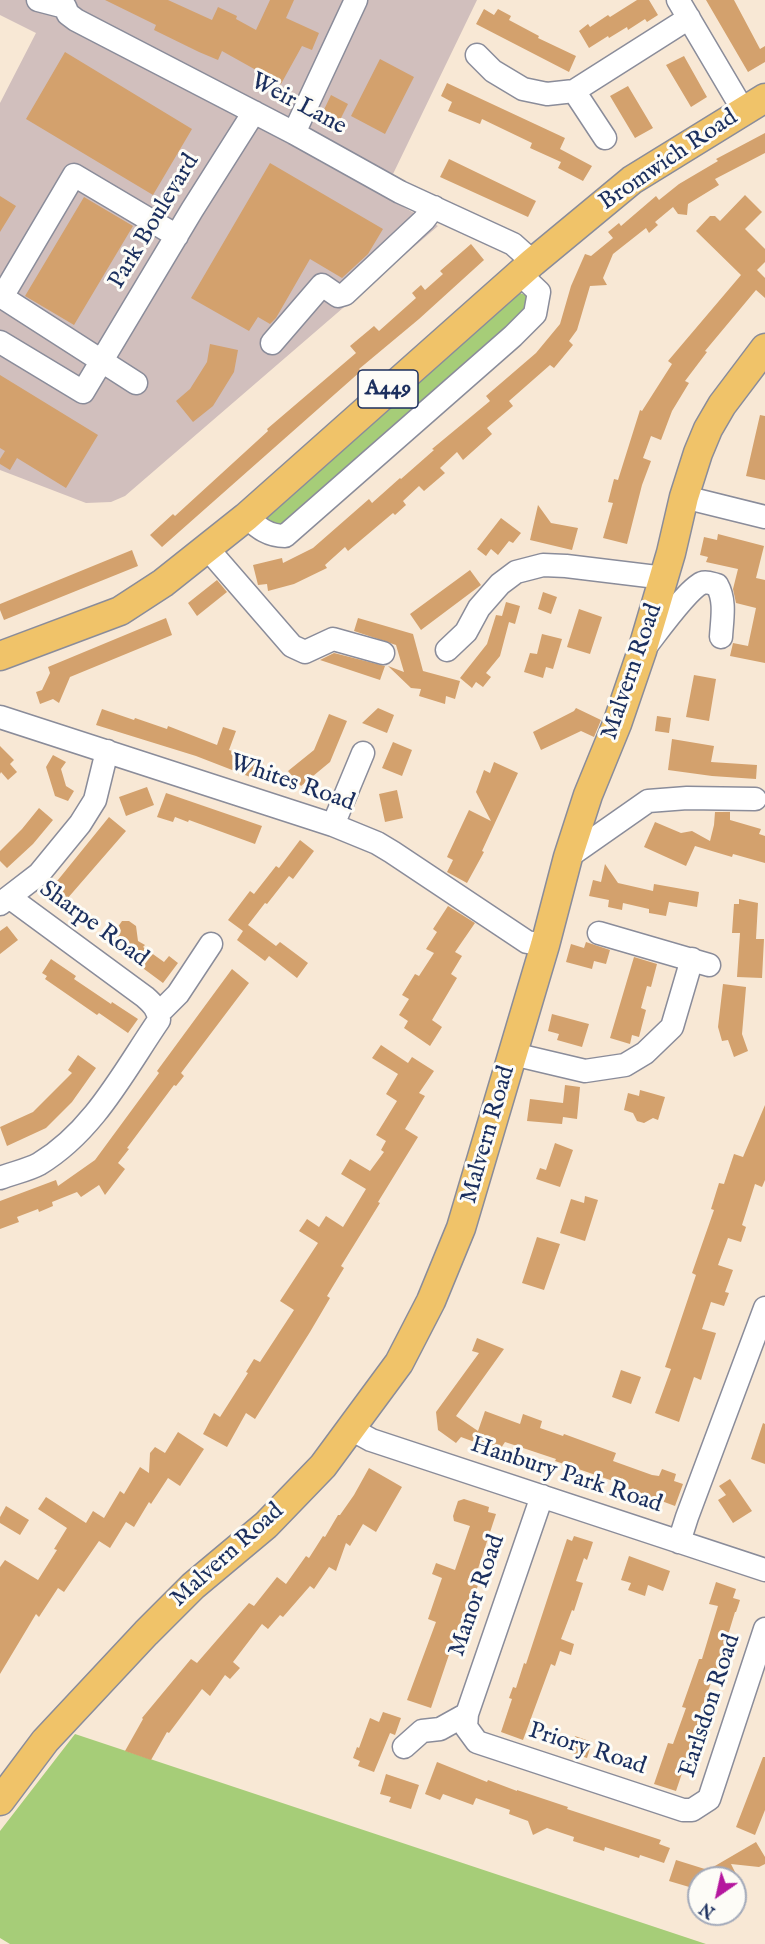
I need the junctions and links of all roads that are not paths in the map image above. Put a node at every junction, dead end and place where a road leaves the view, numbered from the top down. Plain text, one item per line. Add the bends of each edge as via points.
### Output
1 (38, 0) edge
2 (356, 0) edge
3 (64, 4) edge
4 (683, 9) edge
5 (477, 55) dead end
6 (574, 91) junction
7 (754, 104) edge
8 (254, 112) junction
9 (294, 133) junction
10 (605, 138) dead end
11 (434, 207) junction
12 (177, 236) junction
13 (526, 268) junction
14 (0, 342) edge
15 (272, 343) dead end
16 (765, 348) edge
17 (102, 360) junction
18 (136, 383) dead end
19 (684, 498) junction
20 (246, 517) junction
21 (765, 517) edge
22 (207, 548) junction
23 (665, 578) junction
24 (721, 637) dead end
25 (447, 650) dead end
26 (642, 651) junction
27 (382, 653) dead end
28 (0, 656) edge
29 (0, 717) edge
30 (107, 751) junction
31 (363, 753) dead end
32 (755, 799) dead end
33 (333, 825) junction
34 (568, 857) junction
35 (5, 900) edge
36 (599, 933) dead end
37 (211, 944) dead end
38 (545, 945) junction
39 (152, 1005) junction
40 (513, 1054) junction
41 (0, 1178) edge
42 (764, 1311) edge
43 (351, 1429) junction
44 (542, 1496) junction
45 (679, 1542) junction
46 (765, 1570) edge
47 (765, 1629) edge
48 (466, 1714) junction
49 (404, 1747) dead end
50 (4, 1788) edge
51 (708, 1799) joint

1 - 3 street, Weir Lane
2 - 9 street
3 - 8 street, Weir Lane via 76,20
4 - 6 street
4 - 7 street
5 - 6 street via 493,71 523,89 547,94
6 - 10 street
7 - 13 main road, Bromwich Road / A449 via 632,180
8 - 9 street, Weir Lane
8 - 12 street, Park Boulevard
9 - 11 street, Weir Lane
11 - 13 street, Weir Lane via 513,244
11 - 15 street via 345,294 338,296 322,285
12 - 17 street, Park Boulevard
12 - 17 street via 74,175 2,297
13 - 20 main road, Bromwich Road / A449
13 - 20 street via 539,292 535,314 513,336 285,536 273,536
14 - 17 street, Park Boulevard via 83,392
16 - 19 main road, Malvern Road via 708,429
17 - 18 street
19 - 21 street
19 - 23 main road, Malvern Road
20 - 22 main road, Bromwich Road / A449
22 - 27 street via 292,646 305,652 333,639
22 - 28 main road, Bromwich Road / A449 via 120,611
23 - 25 street via 543,565 516,572 500,584 479,608 466,632
23 - 26 main road, Malvern Road
24 - 26 street via 720,591 717,585 702,583
26 - 34 main road, Malvern Road
29 - 30 street, Whites Road
30 - 33 street, Whites Road
30 - 35 street via 95,800 80,824 39,874
31 - 33 street
32 - 34 street via 648,801
33 - 38 street, Whites Road via 392,852 527,942
34 - 38 main road, Malvern Road
35 - 39 street, Sharpe Road
36 - 40 street via 692,959 672,1027 645,1053 625,1065 585,1071
37 - 39 street via 178,994
38 - 40 main road, Malvern Road
39 - 41 street via 159,1020 93,1117 66,1145 37,1165
40 - 43 main road, Malvern Road via 461,1228 431,1301 399,1363
42 - 45 street
43 - 44 street, Hanbury Park Road via 371,1440
43 - 50 main road, Malvern Road via 323,1466 266,1525 193,1586 146,1633
44 - 45 street, Hanbury Park Road
44 - 48 street, Manor Road
45 - 46 street, Hanbury Park Road
47 - 51 street, Earlsdon Road
48 - 49 street via 440,1729 422,1731
48 - 51 street, Priory Road via 466,1727 477,1742 683,1810 692,1810

